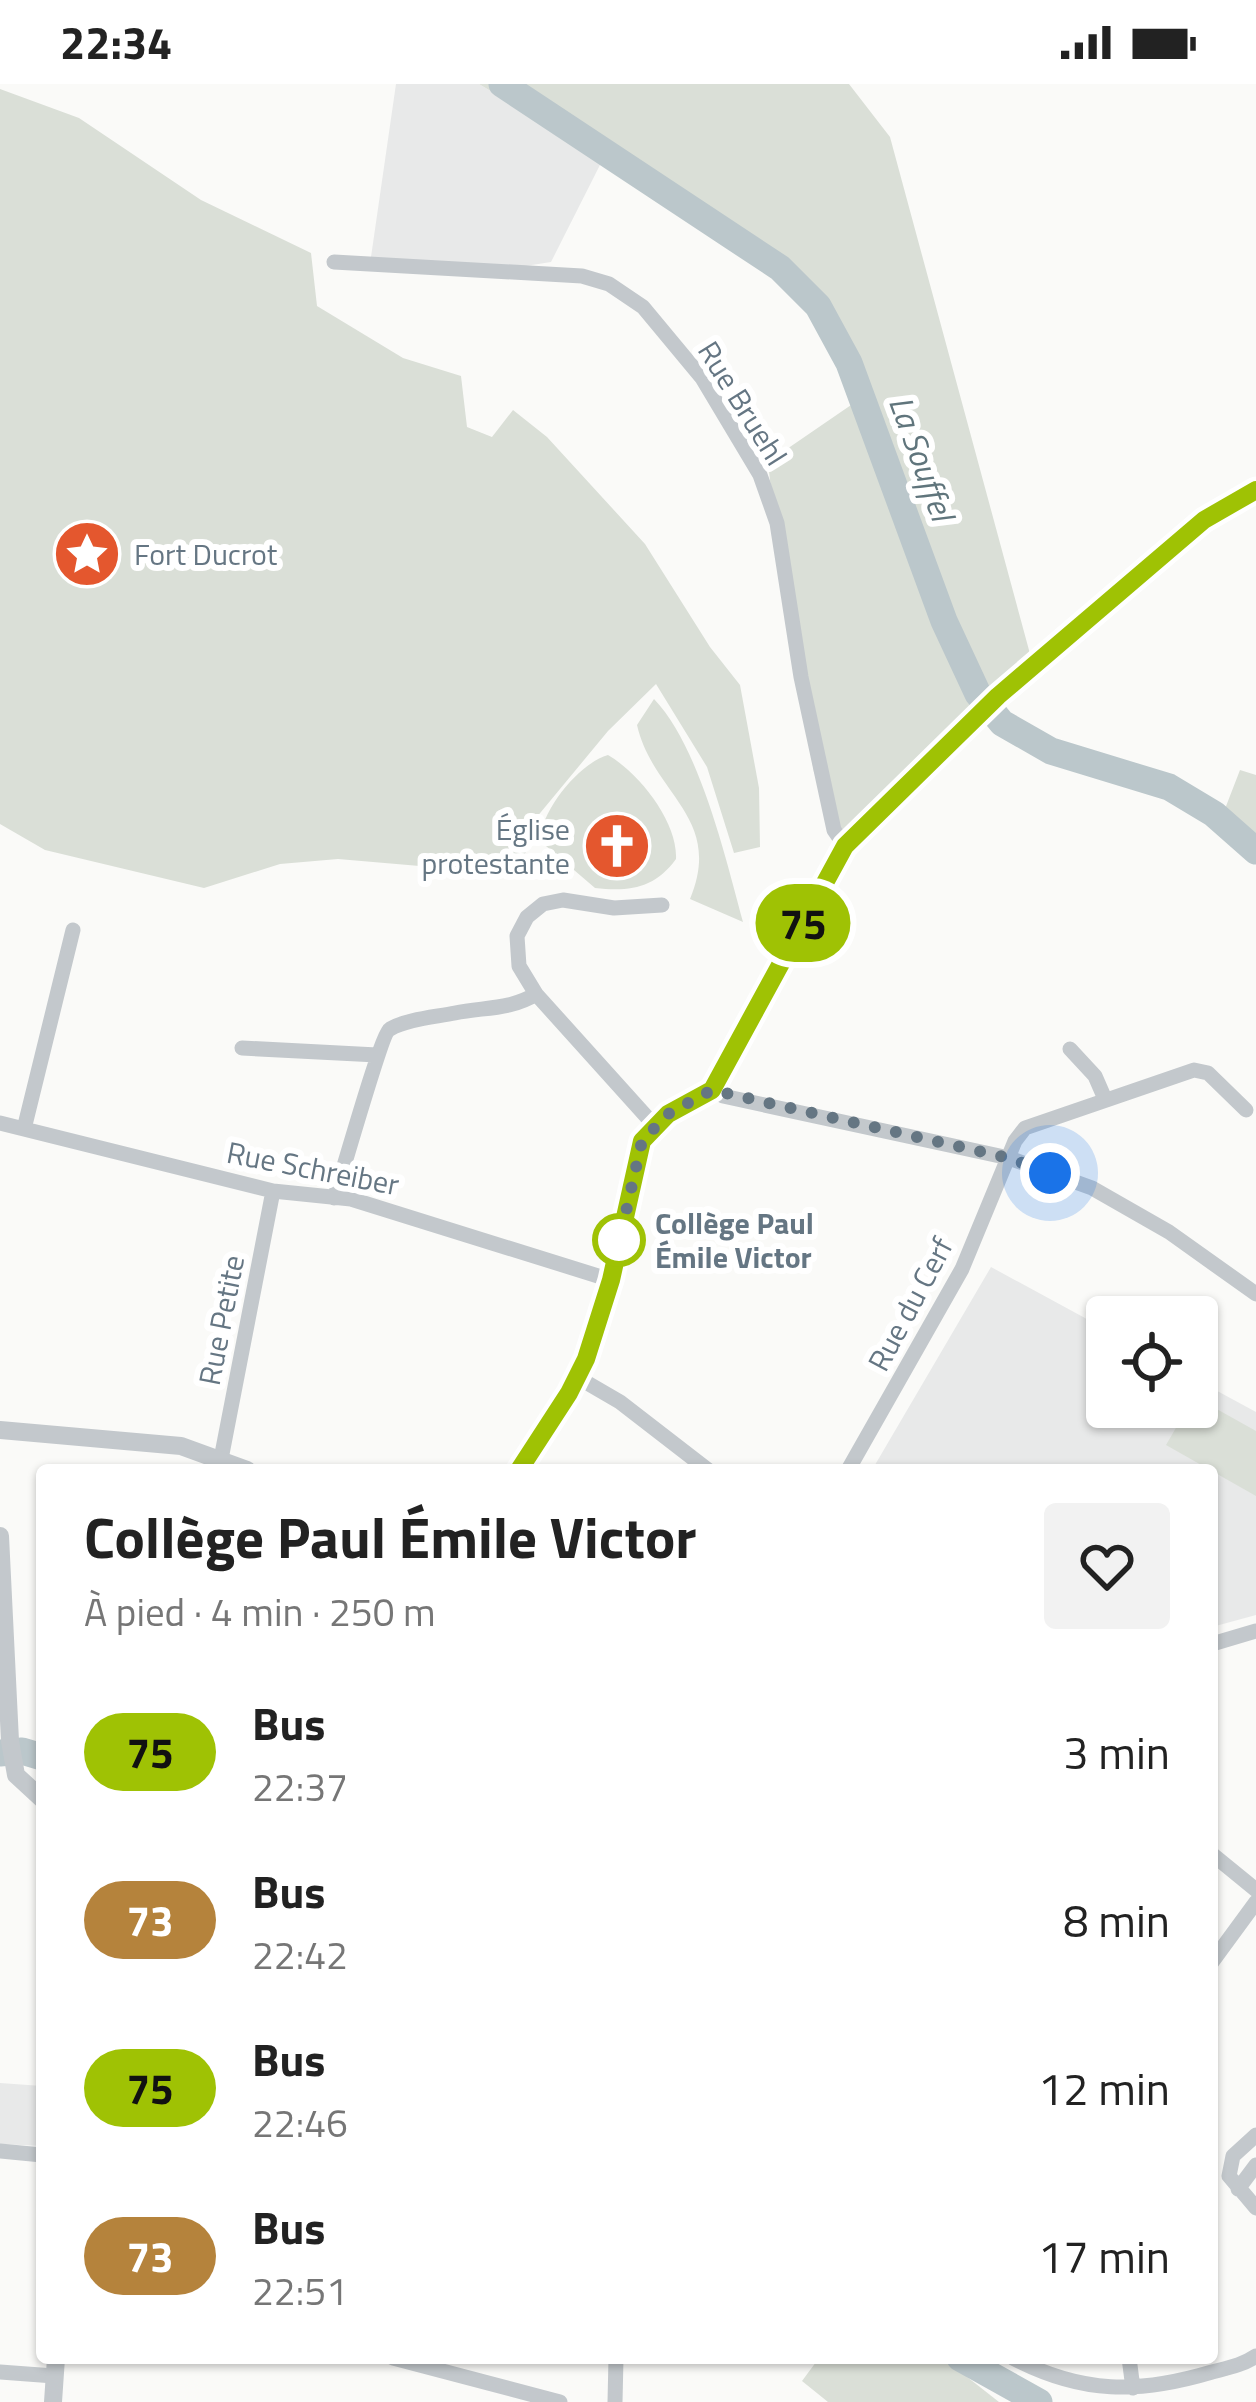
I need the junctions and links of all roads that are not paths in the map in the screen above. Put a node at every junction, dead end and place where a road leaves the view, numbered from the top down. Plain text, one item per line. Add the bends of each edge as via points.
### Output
1 (334, 262) dead end
2 (1256, 490) edge
3 (845, 846) junction
4 (662, 905) dead end
5 (73, 929) dead end
6 (536, 994) junction
7 (242, 1048) dead end
8 (1070, 1049) dead end
9 (377, 1055) junction
10 (712, 1090) junction
11 (1105, 1099) junction
12 (1246, 1110) dead end
13 (0, 1123) edge
14 (654, 1125) junction
15 (24, 1129) junction
16 (1009, 1158) junction
17 (274, 1191) junction
18 (334, 1198) junction
19 (611, 1280) junction
20 (1256, 1294) edge
21 (577, 1378) junction
22 (0, 1430) edge
23 (221, 1459) junction
24 (233, 1464) edge
25 (523, 1464) edge
26 (700, 1464) edge
27 (851, 1464) edge
28 (0, 1536) edge
29 (0, 1549) edge
30 (1256, 1631) edge
31 (1218, 1642) edge
32 (10, 1773) edge
33 (36, 1793) edge
34 (1218, 1859) edge
35 (1256, 1890) edge
36 (1256, 1902) edge
37 (1218, 1953) edge
38 (1256, 2135) edge
39 (0, 2151) edge
40 (36, 2154) edge
41 (1256, 2165) edge
42 (1238, 2189) junction
43 (1256, 2208) edge
44 (1256, 2356) edge
45 (416, 2364) edge
46 (616, 2364) edge
47 (1027, 2364) edge
48 (1130, 2364) edge
49 (55, 2367) edge
50 (0, 2372) edge
51 (1133, 2388) junction
52 (53, 2402) edge
53 (560, 2402) edge
54 (615, 2402) edge

1 - 3 street, Rue Bruehl via 581,275 643,308 702,378 760,476 777,524 834,830
2 - 3 street via 1204,520 972,718
3 - 10 street
4 - 6 street via 543,904 517,936 519,966
5 - 15 street
6 - 9 street via 517,1006 391,1028
6 - 14 street
7 - 9 street
8 - 11 street
9 - 18 street
10 - 14 street
10 - 16 street
11 - 12 street via 1194,1070 1208,1073
11 - 16 street via 1025,1128
13 - 15 street, Rue Schreiber
14 - 19 street via 634,1162
15 - 17 street, Rue Schreiber
16 - 20 street via 1091,1188
16 - 27 street, Rue du Cerf via 962,1269
17 - 18 street, Rue Schreiber
17 - 23 street, Rue Petite
18 - 19 street, Rue Schreiber
19 - 21 street
21 - 25 street
21 - 26 street
22 - 23 street via 168,1444
23 - 24 street
28 - 29 street
29 - 32 street
30 - 31 street
32 - 33 street
34 - 35 street
36 - 37 street
38 - 42 street via 1233,2156 1229,2176
39 - 40 street
41 - 42 street
42 - 43 street
44 - 51 street
45 - 53 street
46 - 54 street
47 - 51 street via 1077,2384
48 - 51 street
49 - 50 street
49 - 52 street

